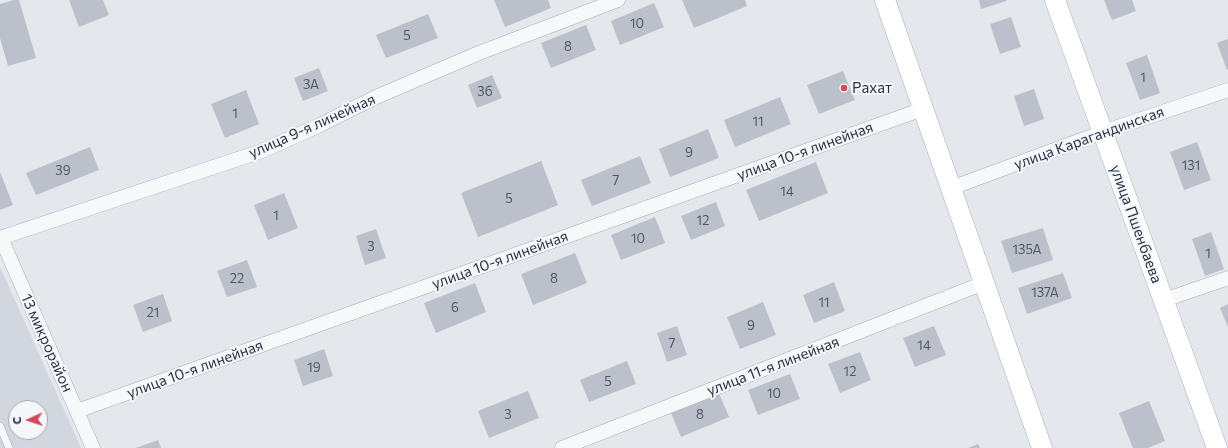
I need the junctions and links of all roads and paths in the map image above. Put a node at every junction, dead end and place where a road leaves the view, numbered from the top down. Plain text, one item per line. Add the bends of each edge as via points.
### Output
1 (618, 0) edge
2 (885, 0) edge
3 (1055, 0) edge
4 (1228, 90) edge
5 (923, 109) junction
6 (1103, 132) junction
7 (951, 188) junction
8 (0, 238) edge
9 (1228, 278) edge
10 (984, 283) junction
11 (1164, 300) junction
12 (77, 411) junction
13 (0, 426) edge
14 (9, 448) edge
15 (93, 448) edge
16 (562, 448) edge
17 (1042, 448) edge
18 (1217, 448) edge

1 - 8 street, улица 9-я линейная via 478,53 376,97 262,151
2 - 5 street
3 - 6 street, улица Пшенбаева
4 - 6 street, улица Карагандинская
5 - 7 street
5 - 12 street, улица 10-я линейная
6 - 7 street, улица Карагандинская
6 - 11 street, улица Пшенбаева
7 - 10 street
8 - 12 street, 13 микрорайон
9 - 11 street
10 - 16 street, улица 11-я линейная
10 - 17 street
11 - 18 street, улица Пшенбаева
12 - 15 street, 13 микрорайон
13 - 14 lane

